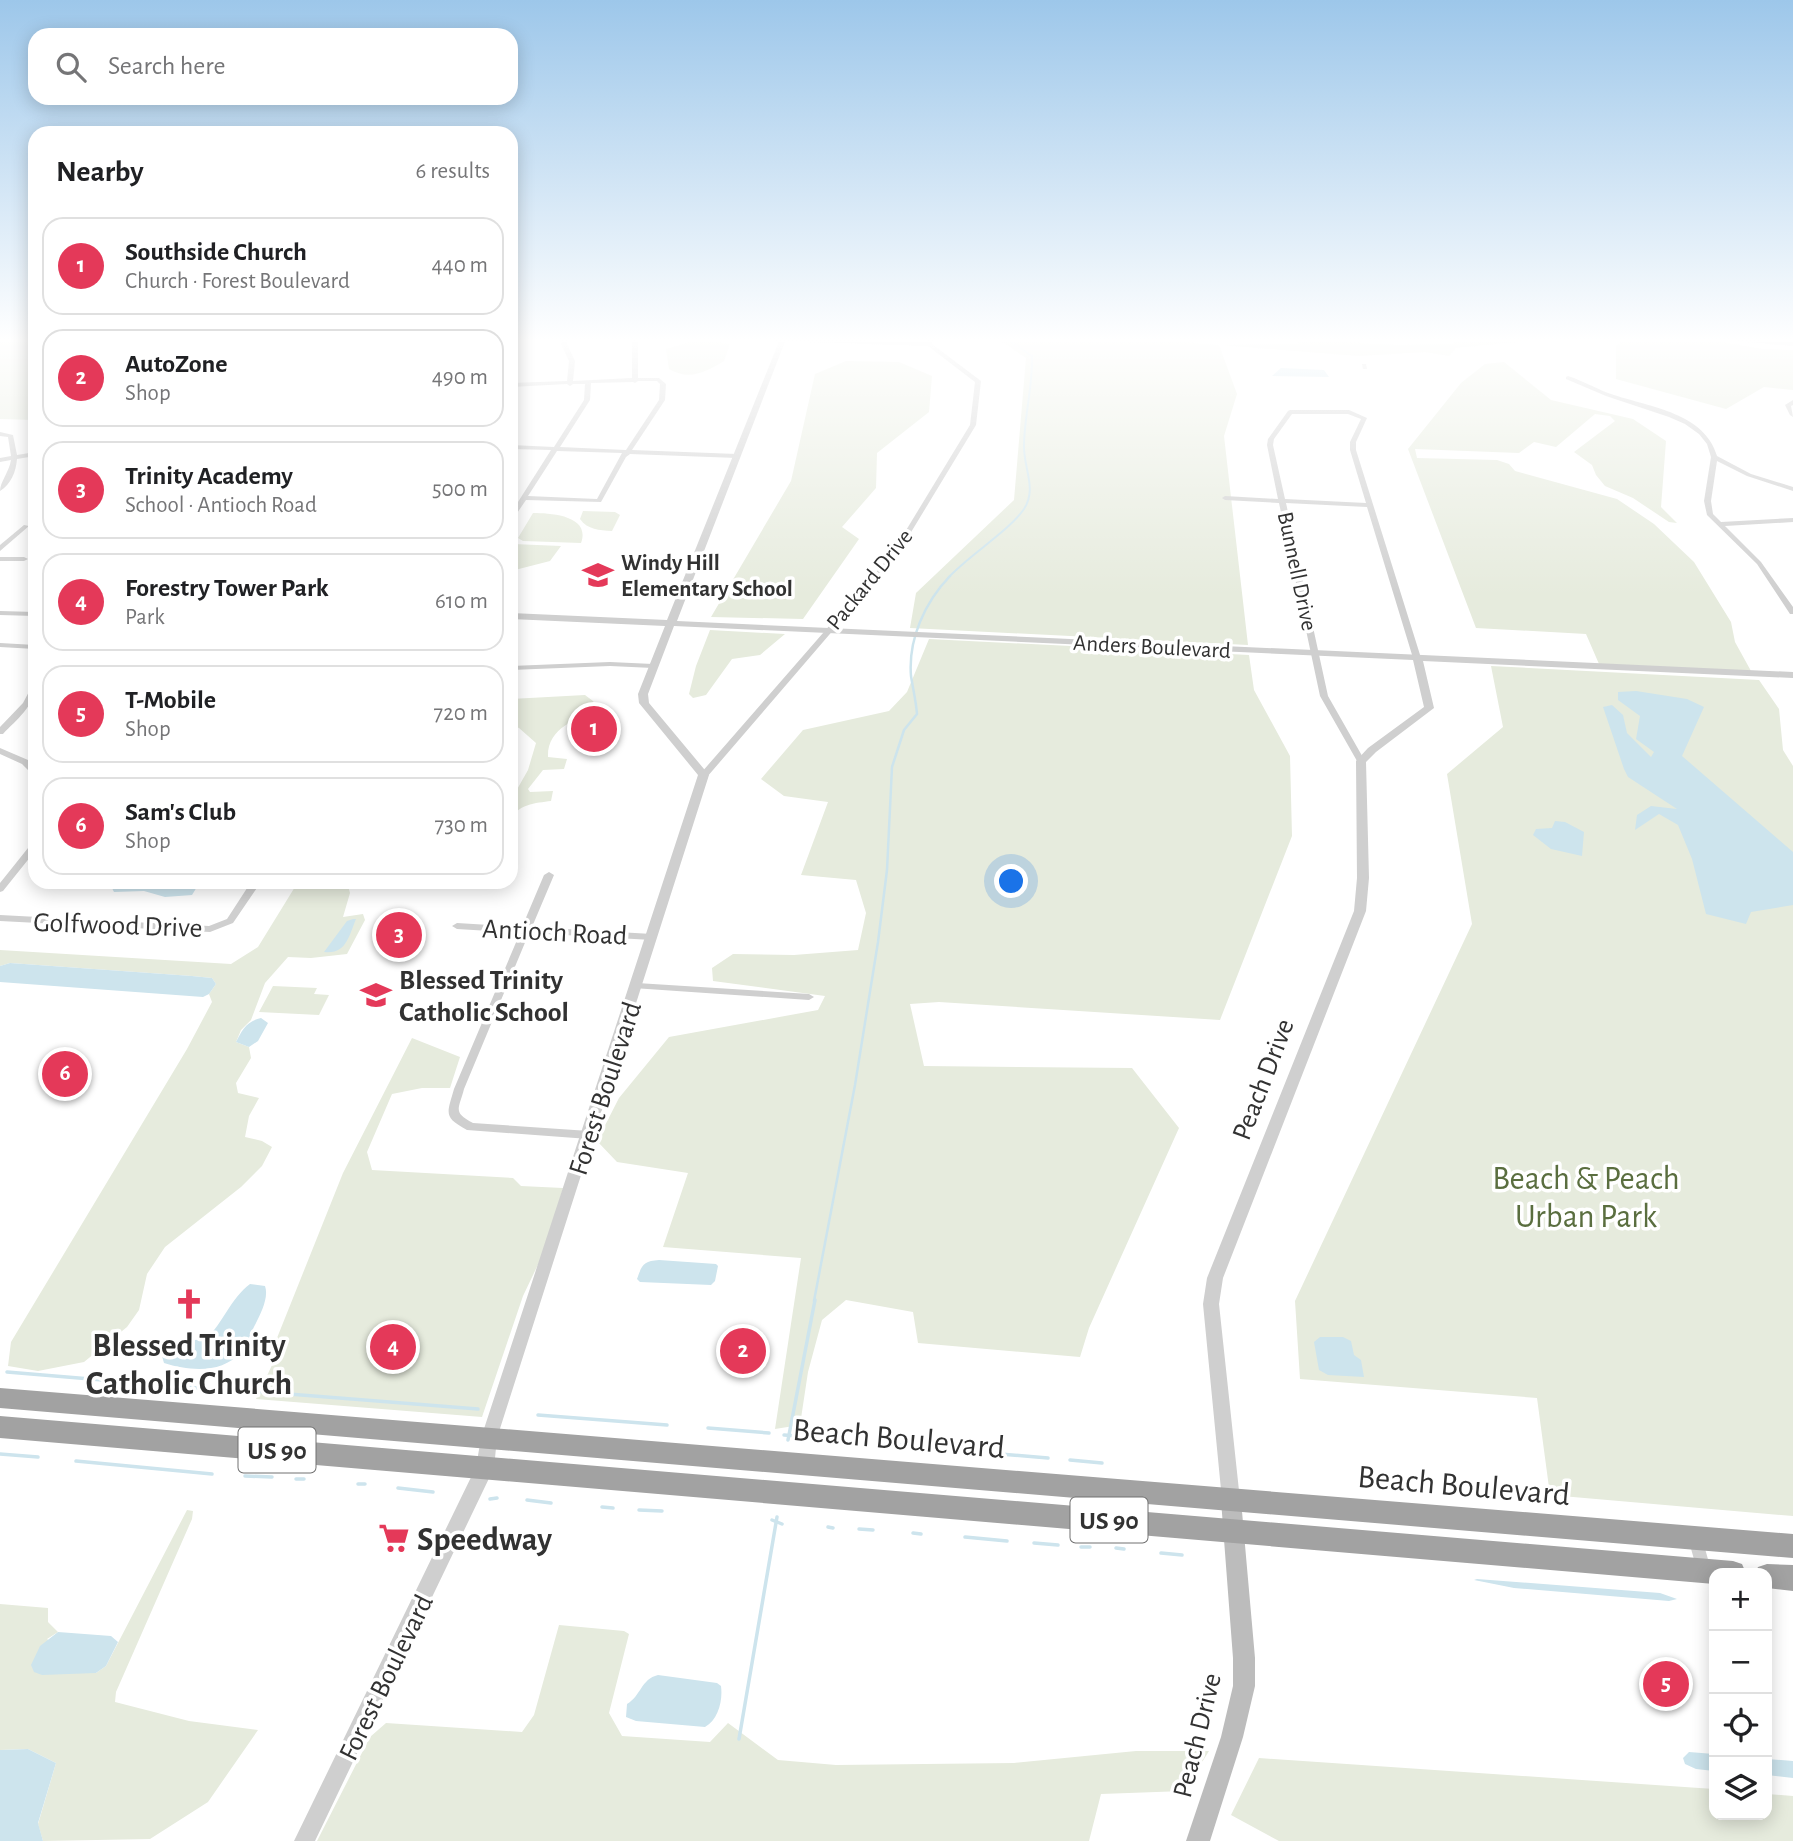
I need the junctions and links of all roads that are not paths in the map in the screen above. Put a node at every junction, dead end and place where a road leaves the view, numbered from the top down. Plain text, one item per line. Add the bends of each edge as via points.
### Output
1 (570, 425) edge
2 (646, 425) edge
3 (749, 425) edge
4 (973, 425) edge
5 (1280, 425) edge
6 (1361, 425) edge
7 (1688, 425) edge
8 (4, 434) edge
9 (518, 447) edge
10 (554, 449) junction
11 (628, 452) junction
12 (28, 455) edge
13 (737, 456) junction
14 (1714, 457) junction
15 (14, 458) junction
16 (0, 460) edge
17 (0, 489) edge
18 (1793, 489) edge
19 (523, 498) junction
20 (1225, 498) dead end
21 (1283, 501) junction
22 (1371, 505) junction
23 (518, 506) edge
24 (1793, 520) edge
25 (1718, 524) junction
26 (26, 526) dead end
27 (0, 549) edge
28 (0, 559) edge
29 (24, 559) dead end
30 (1793, 612) edge
31 (0, 613) edge
32 (28, 614) edge
33 (518, 616) edge
34 (672, 624) junction
35 (829, 631) junction
36 (4, 645) edge
37 (28, 647) edge
38 (0, 653) edge
39 (1315, 653) junction
40 (1417, 658) junction
41 (653, 666) junction
42 (518, 668) edge
43 (1793, 675) edge
44 (28, 700) edge
45 (0, 732) edge
46 (0, 751) edge
47 (28, 760) edge
48 (1362, 761) junction
49 (25, 762) junction
50 (28, 765) edge
51 (704, 775) junction
52 (28, 854) edge
53 (549, 875) dead end
54 (0, 889) edge
55 (251, 889) edge
56 (0, 918) edge
57 (457, 926) dead end
58 (526, 930) junction
59 (652, 937) junction
60 (637, 986) junction
61 (809, 997) dead end
62 (589, 1135) junction
63 (0, 1398) edge
64 (84, 1405) junction
65 (0, 1427) edge
66 (69, 1432) junction
67 (489, 1438) junction
68 (485, 1468) junction
69 (1231, 1500) junction
70 (1234, 1530) junction
71 (1695, 1538) junction
72 (1793, 1546) edge
73 (1704, 1571) junction
74 (1709, 1571) edge
75 (1772, 1576) edge
76 (1793, 1578) edge
77 (304, 1841) edge
78 (1198, 1841) edge

1 - 10 street
2 - 11 street
3 - 13 street
4 - 35 street, Packard Drive via 894,556
5 - 21 street, Bunnell Drive via 1270,439
6 - 22 street, Bunnell Drive via 1352,445
7 - 14 street via 1702,435
8 - 15 street via 12,439
9 - 10 street
10 - 11 street
10 - 19 street
11 - 13 street
11 - 19 street via 599,501
12 - 15 street
13 - 34 street
14 - 18 street via 1749,475
14 - 25 street via 1707,506
15 - 16 street
15 - 17 street via 10,479
19 - 23 street
20 - 21 street
21 - 22 street
21 - 39 street, Bunnell Drive
22 - 40 street
24 - 25 street
25 - 30 street via 1759,563
26 - 27 street
28 - 29 street
31 - 32 street
33 - 34 street, Anders Boulevard
34 - 35 street, Anders Boulevard
34 - 41 street
35 - 39 street, Anders Boulevard
35 - 51 street, Packard Drive
36 - 37 street
36 - 38 street
39 - 40 street, Anders Boulevard
39 - 48 street, Bunnell Drive via 1327,705
40 - 43 street, Anders Boulevard
40 - 48 street via 1429,708
41 - 42 street
41 - 51 street via 644,703
44 - 45 street
46 - 49 street
47 - 49 street
48 - 69 street, Peach Drive via 1360,911 1212,1292
49 - 50 street
51 - 59 street, Forest Boulevard
52 - 54 street
53 - 58 street
55 - 56 street, Golfwood Drive via 230,921 210,929
57 - 58 street, Antioch Road
58 - 59 street, Antioch Road
58 - 62 street via 453,1112 471,1127
59 - 60 street, Forest Boulevard
60 - 61 street
60 - 62 street, Forest Boulevard
62 - 67 street, Forest Boulevard
63 - 64 highway, Beach Boulevard / US 90
64 - 66 street
64 - 67 highway, Beach Boulevard / US 90
65 - 66 highway, US 90
66 - 68 highway, US 90
67 - 68 street, Forest Boulevard
67 - 69 highway, Beach Boulevard / US 90
68 - 70 highway, US 90
68 - 77 street, Forest Boulevard
69 - 70 main road, Peach Drive
69 - 71 highway, Beach Boulevard / US 90
70 - 73 highway, US 90
70 - 78 main road, Peach Drive via 1244,1686
71 - 72 highway, Beach Boulevard / US 90
71 - 73 street
73 - 74 highway, US 90
75 - 76 highway

